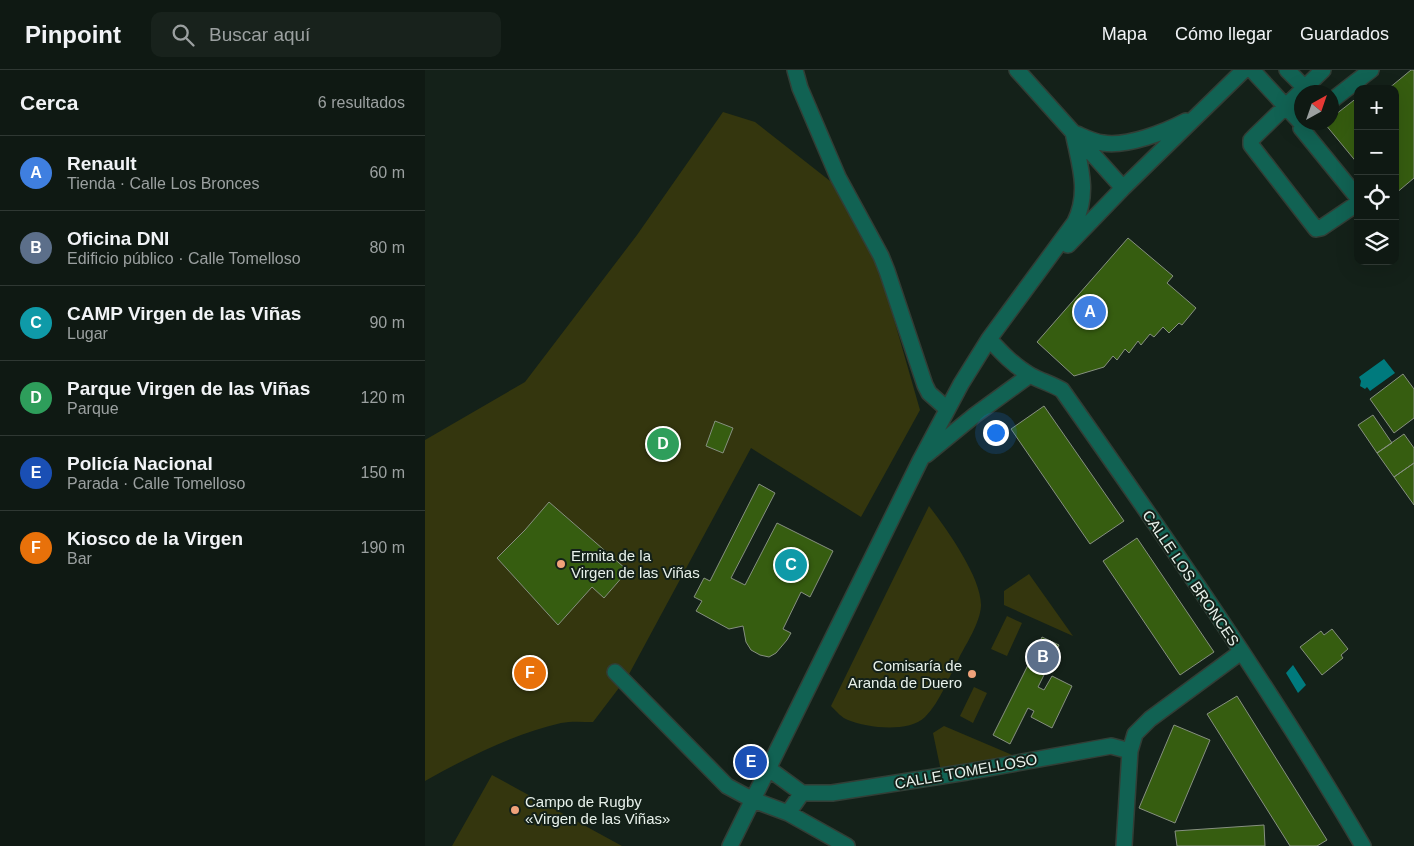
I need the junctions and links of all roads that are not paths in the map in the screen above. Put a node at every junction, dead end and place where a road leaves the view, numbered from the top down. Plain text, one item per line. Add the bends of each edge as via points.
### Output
1 (795, 70) edge
2 (1017, 70) edge
3 (1244, 70) edge
4 (1252, 70) edge
5 (1287, 70) edge
6 (1323, 70) edge
7 (1371, 70) edge
8 (1302, 85) edge
9 (1311, 85) edge
10 (1339, 95) edge
11 (1294, 100) edge
12 (1286, 106) junction
13 (1294, 114) edge
14 (1197, 116) junction
15 (1303, 130) edge
16 (1073, 132) junction
17 (1123, 188) junction
18 (1354, 193) edge
19 (1354, 206) edge
20 (1032, 282) junction
21 (989, 339) junction
22 (1030, 375) junction
23 (947, 409) junction
24 (920, 461) junction
25 (1241, 652) junction
26 (615, 672) dead end
27 (1130, 751) junction
28 (769, 768) junction
29 (802, 793) junction
30 (753, 800) junction
31 (788, 813) junction
32 (730, 846) edge
33 (847, 846) edge
34 (1125, 846) edge
35 (1363, 846) edge

1 - 23 street via 838,177 881,256 925,385
2 - 16 street
3 - 14 street
4 - 12 street
5 - 8 street
6 - 9 street
7 - 10 street
11 - 12 street
12 - 13 street
12 - 19 street via 1251,140 1251,146 1314,228 1321,228
14 - 16 street via 1144,138 1112,144 1095,142
14 - 17 street
15 - 18 street
16 - 17 street
16 - 20 street via 1083,200 1075,222
17 - 20 street
20 - 21 street
21 - 22 street, CALLE LOS BRONCES via 1004,356
21 - 23 street
22 - 24 street
22 - 25 street, CALLE LOS BRONCES via 1062,390
23 - 24 street
24 - 28 street
25 - 27 street via 1150,718 1135,734
25 - 35 street, CALLE LOS BRONCES via 1326,782
26 - 30 street via 727,786
27 - 29 street, CALLE TOMELLOSO via 1111,746 832,793
27 - 34 street
28 - 29 street
28 - 30 street
29 - 31 street
30 - 31 street
30 - 32 street
31 - 33 street

